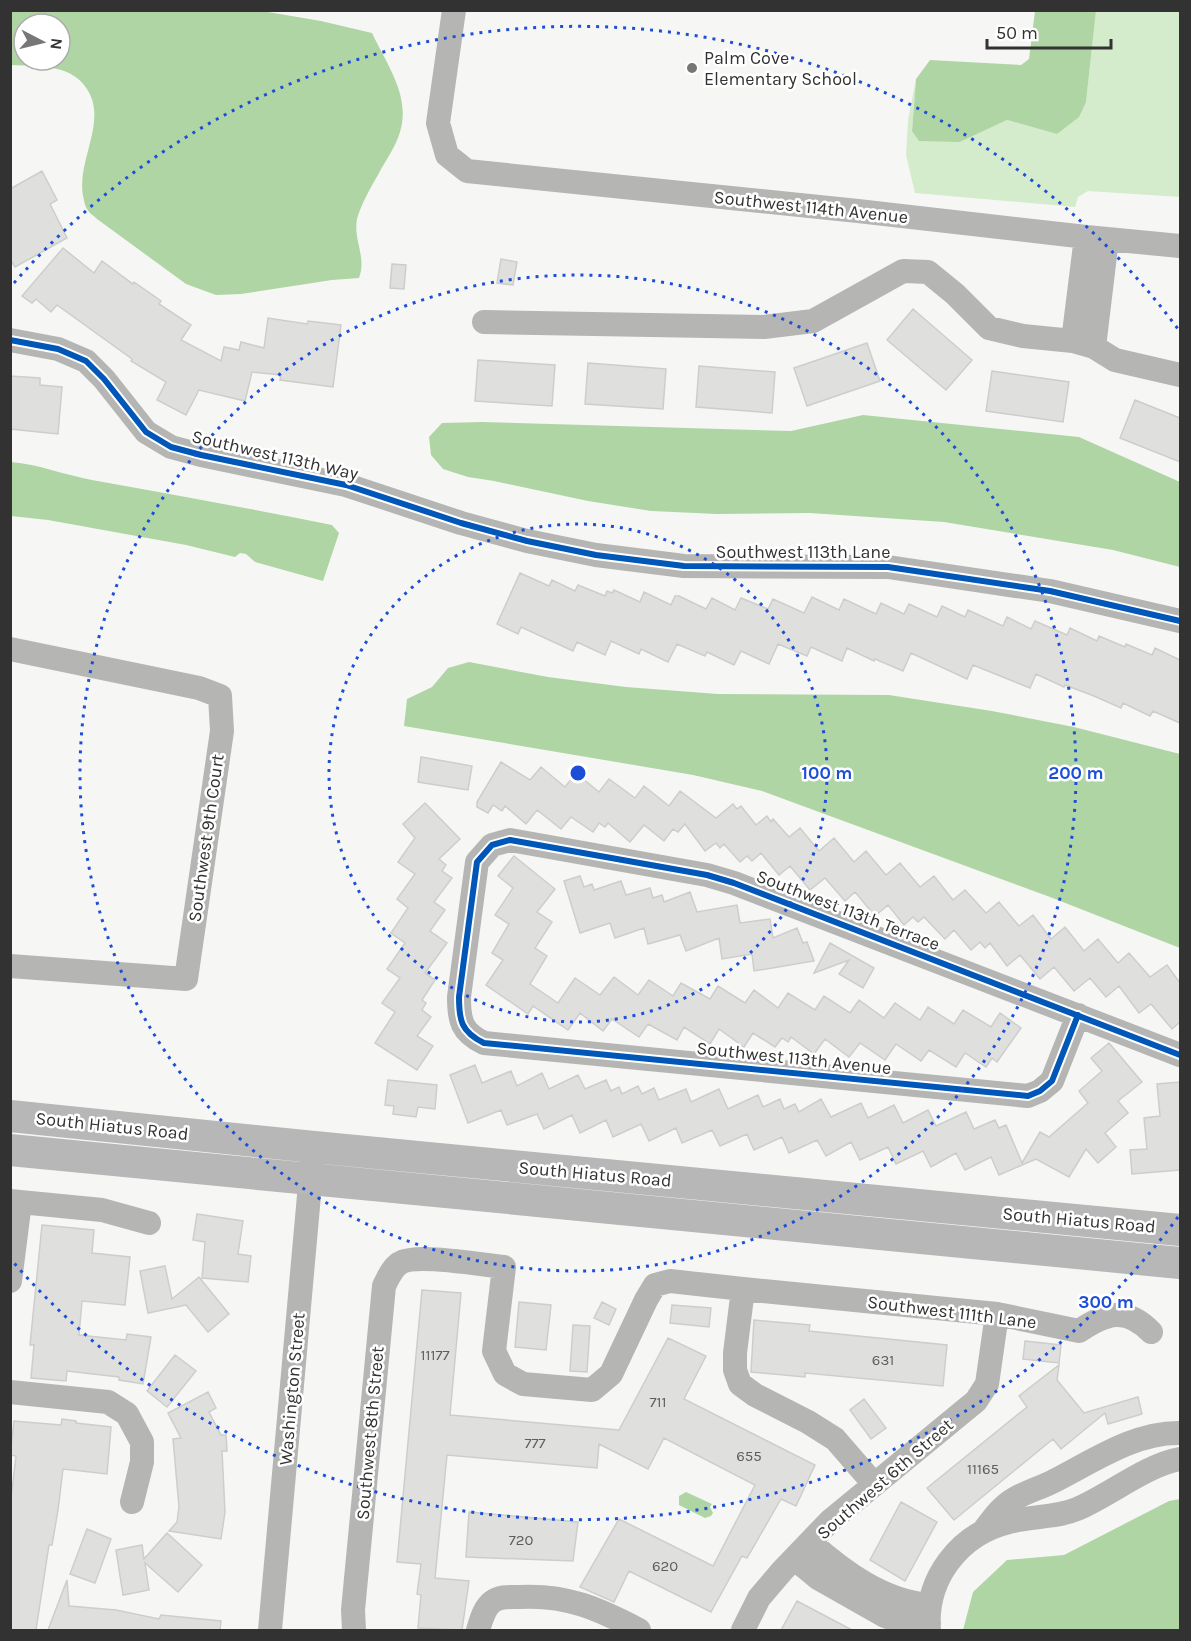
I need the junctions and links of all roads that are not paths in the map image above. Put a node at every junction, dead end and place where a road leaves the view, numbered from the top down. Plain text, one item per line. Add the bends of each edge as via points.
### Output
1 (454, 10) edge
2 (1096, 238) junction
3 (1180, 246) edge
4 (484, 322) dead end
5 (10, 340) edge
6 (1083, 344) junction
7 (1180, 375) edge
8 (461, 523) joint
9 (1180, 621) edge
10 (10, 650) edge
11 (10, 966) edge
12 (1078, 1015) junction
13 (463, 1027) joint
14 (1180, 1055) edge
15 (10, 1116) edge
16 (314, 1148) junction
17 (10, 1150) edge
18 (310, 1178) junction
19 (15, 1202) edge
20 (149, 1223) dead end
21 (1180, 1230) edge
22 (401, 1263) joint
23 (1180, 1263) edge
24 (10, 1281) edge
25 (743, 1289) junction
26 (997, 1314) junction
27 (1151, 1332) dead end
28 (10, 1392) edge
29 (1180, 1433) edge
30 (1180, 1459) edge
31 (874, 1484) junction
32 (132, 1502) dead end
33 (985, 1529) junction
34 (803, 1551) junction
35 (929, 1619) edge
36 (354, 1620) edge
37 (270, 1630) edge
38 (478, 1630) edge
39 (639, 1630) edge
40 (743, 1630) edge

1 - 2 street, Southwest 114th Avenue via 438,123 447,155 467,171
2 - 3 street, Southwest 114th Avenue
2 - 6 street
4 - 6 street via 764,327 813,321 903,270 928,272 989,328
5 - 8 street, Southwest 113th Way via 58,349 86,361 146,432 171,447 346,485
6 - 7 street via 1115,360
8 - 9 street, Southwest 113th Lane via 596,555 684,566 888,567 968,577
10 - 11 street, Southwest 9th Court via 200,688 220,696 222,731 186,980
12 - 13 street, Southwest 113th Avenue via 1052,1081 1028,1095 484,1043 471,1037
12 - 13 street, Southwest 113th Terrace via 707,874 510,840 492,845 477,862 459,997
12 - 14 street, Southwest 113th Terrace
15 - 16 main road, South Hiatus Road
16 - 18 street, Washington Street
16 - 21 main road, South Hiatus Road
17 - 18 main road, South Hiatus Road
18 - 23 main road, South Hiatus Road
18 - 37 street, Washington Street
19 - 20 street via 102,1210
19 - 24 street
22 - 25 street, Southwest 111th Lane via 418,1258 504,1267 494,1351 505,1374 523,1384 592,1390 611,1374 655,1285 670,1281
22 - 36 street, Southwest 8th Street via 384,1286
25 - 26 street, Southwest 111th Lane
25 - 31 street via 735,1353 740,1384 835,1439
26 - 27 street, Southwest 111th Lane via 1079,1330 1101,1317 1124,1315 1141,1321
26 - 31 street, Southwest 6th Street via 987,1384 976,1401
28 - 32 street via 108,1402 127,1414 142,1442 142,1462
29 - 33 street via 1150,1437 1111,1451 1014,1499
30 - 33 street via 1076,1509
31 - 34 street, Southwest 6th Street via 830,1521
33 - 35 street via 945,1565 935,1586
34 - 35 street via 818,1578 885,1616 896,1620
34 - 40 street, Southwest 6th Street via 759,1598
38 - 39 street via 490,1603 501,1598 546,1596 582,1604

